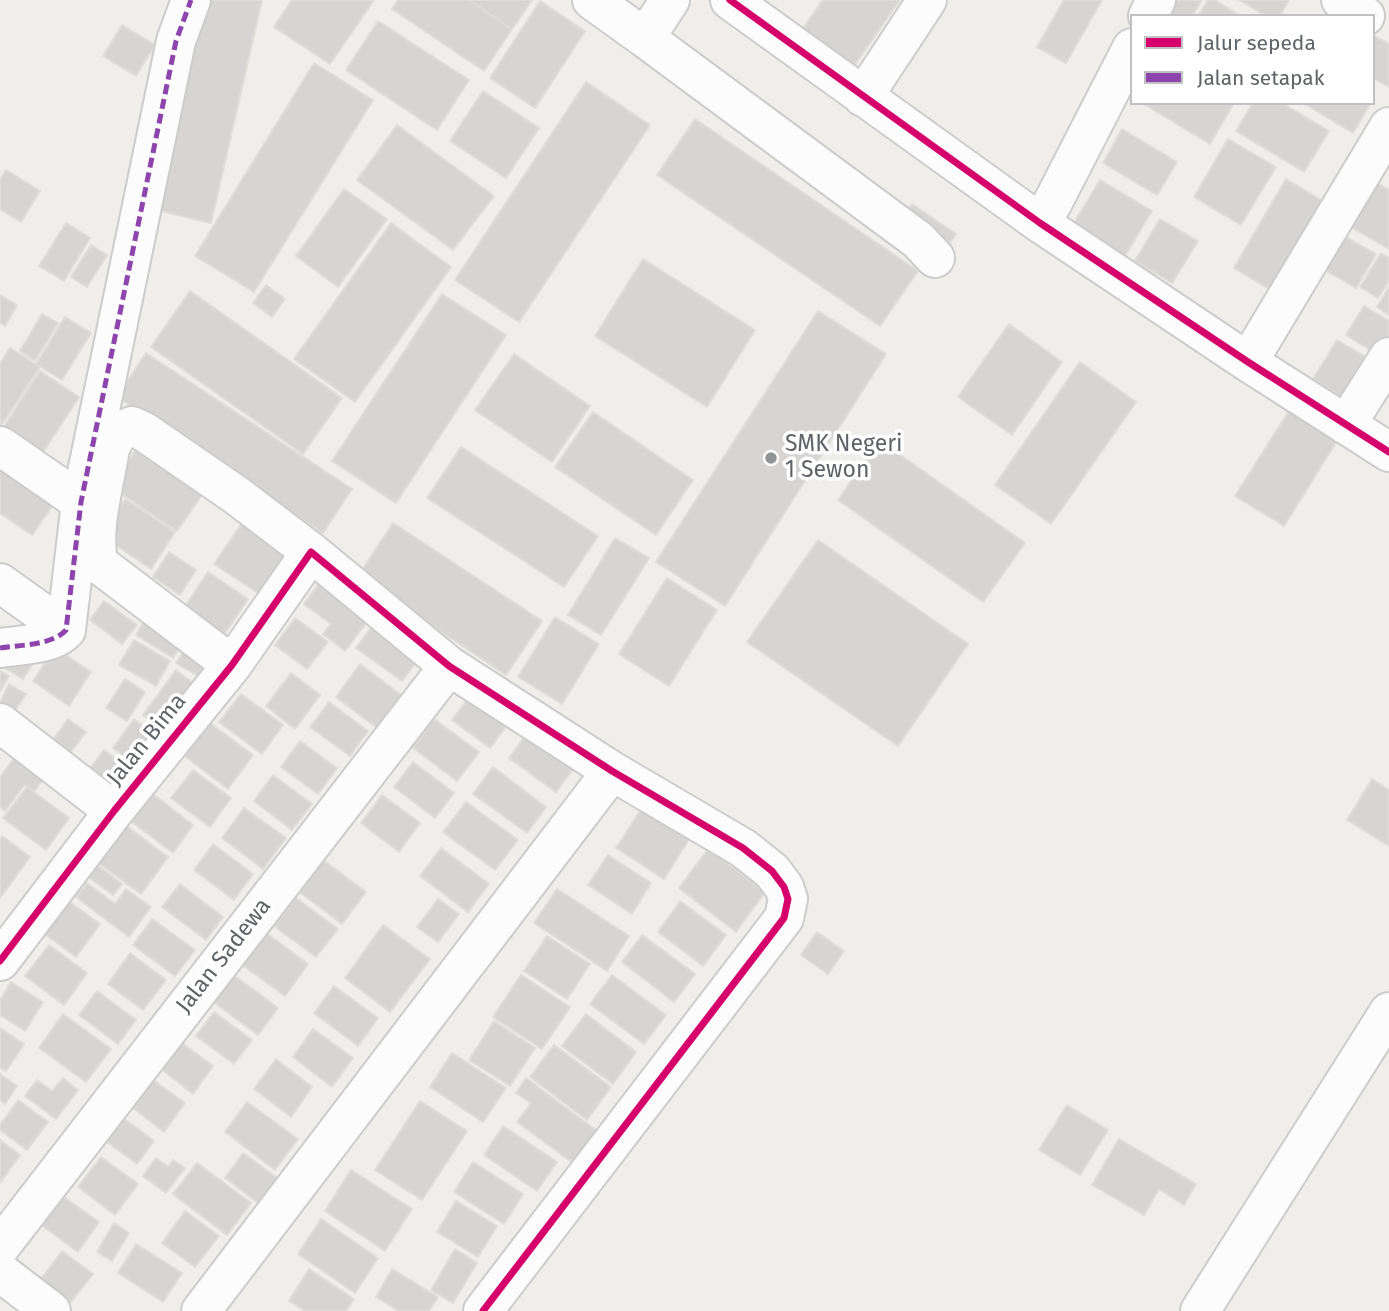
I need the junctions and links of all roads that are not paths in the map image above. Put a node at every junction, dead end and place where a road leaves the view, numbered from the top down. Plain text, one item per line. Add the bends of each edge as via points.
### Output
1 (191, 0) edge
2 (592, 0) edge
3 (670, 0) edge
4 (730, 0) edge
5 (927, 0) edge
6 (1342, 0) edge
7 (1362, 14) edge
8 (645, 38) junction
9 (1130, 52) edge
10 (863, 97) junction
11 (1389, 127) edge
12 (1040, 223) junction
13 (935, 258) dead end
14 (1389, 357) edge
15 (1248, 362) junction
16 (1346, 425) junction
17 (0, 446) edge
18 (1389, 452) edge
19 (81, 502) junction
20 (317, 557) junction
21 (0, 583) edge
22 (66, 630) junction
23 (0, 648) edge
24 (232, 665) junction
25 (449, 666) junction
26 (0, 723) edge
27 (612, 771) junction
28 (114, 811) junction
29 (0, 961) edge
30 (1389, 1012) edge
31 (0, 1247) edge
32 (0, 1272) edge
33 (51, 1311) edge
34 (201, 1311) edge
35 (483, 1311) edge
36 (1200, 1311) edge

1 - 19 street via 176,41
2 - 8 street
3 - 8 street
4 - 10 street
5 - 10 street
6 - 7 street
8 - 13 street via 908,232
9 - 12 street
10 - 12 street
11 - 15 street
12 - 15 street
14 - 16 street
15 - 16 street
16 - 18 street
17 - 19 street
19 - 22 street
20 - 24 street, Jalan Bima
20 - 24 street via 143,431 132,426 120,431 110,449 96,538 99,564
20 - 25 street
21 - 22 street
22 - 23 street via 48,640
24 - 28 street, Jalan Bima
25 - 27 street
25 - 31 street, Jalan Sadewa
26 - 28 street
27 - 34 street
27 - 35 street via 743,848 772,871 788,899 784,918
28 - 29 street, Jalan Bima
30 - 36 street
32 - 33 street

